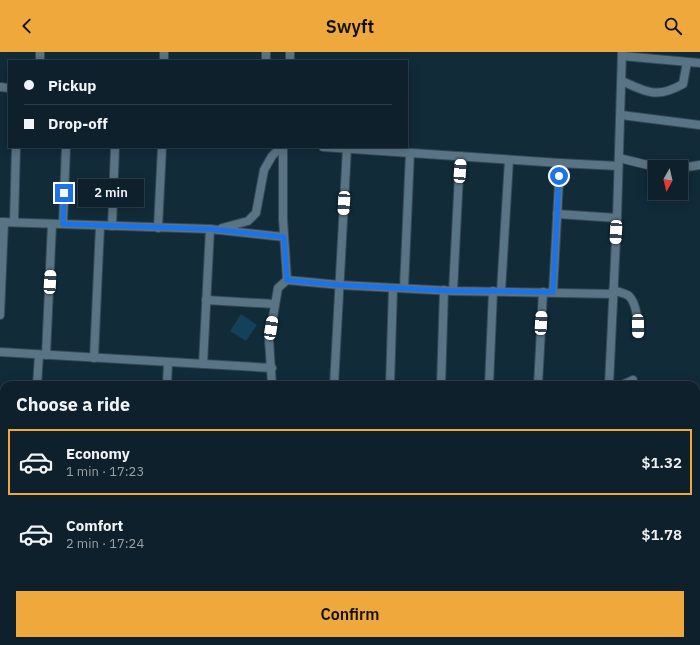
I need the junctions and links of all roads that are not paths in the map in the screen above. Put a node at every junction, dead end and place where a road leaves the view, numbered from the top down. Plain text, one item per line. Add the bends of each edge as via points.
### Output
1 (622, 54) edge
2 (687, 62) junction
3 (700, 63) edge
4 (622, 81) junction
5 (621, 115) junction
6 (700, 125) edge
7 (16, 148) edge
8 (66, 148) edge
9 (115, 148) edge
10 (162, 148) edge
11 (281, 148) edge
12 (282, 148) edge
13 (347, 148) joint
14 (410, 153) junction
15 (460, 156) junction
16 (509, 160) junction
17 (618, 162) junction
18 (560, 163) junction
19 (700, 165) edge
20 (648, 166) edge
21 (688, 167) edge
22 (557, 214) junction
23 (617, 218) junction
24 (2, 222) edge
25 (14, 222) junction
26 (52, 224) junction
27 (63, 224) junction
28 (100, 226) junction
29 (112, 226) junction
30 (158, 228) junction
31 (210, 229) junction
32 (284, 237) junction
33 (287, 280) junction
34 (340, 285) junction
35 (393, 288) junction
36 (404, 288) junction
37 (448, 290) junction
38 (497, 291) junction
39 (543, 292) junction
40 (553, 292) junction
41 (613, 292) junction
42 (206, 300) junction
43 (275, 304) junction
44 (0, 315) edge
45 (638, 334) dead end
46 (0, 352) edge
47 (42, 355) junction
48 (94, 358) junction
49 (168, 362) junction
50 (203, 364) junction
51 (272, 368) junction
52 (38, 381) edge
53 (167, 381) edge
54 (272, 381) edge
55 (334, 381) edge
56 (390, 381) edge
57 (441, 381) edge
58 (489, 381) edge
59 (538, 381) edge
60 (609, 381) edge

1 - 2 street
1 - 4 street
2 - 3 street
2 - 4 street via 683,84 673,90 653,93
4 - 5 street
5 - 6 street
5 - 17 street
7 - 25 street
8 - 27 street
9 - 29 street
10 - 30 street
11 - 31 street via 272,156 264,170 256,213 248,221
12 - 32 street
13 - 14 street
13 - 34 street
14 - 15 street
14 - 36 street
15 - 16 street
15 - 37 street
16 - 18 street
16 - 38 street
17 - 18 street
17 - 20 street
17 - 23 street
18 - 22 street
19 - 21 street
22 - 23 street
22 - 40 street
23 - 41 street
24 - 25 street
24 - 44 street
25 - 26 street
26 - 27 street
26 - 47 street
27 - 28 street
28 - 29 street
28 - 48 street
29 - 30 street
30 - 31 street
31 - 32 street
31 - 42 street
32 - 33 street
33 - 34 street
33 - 43 street via 278,288
34 - 35 street
34 - 55 street
35 - 36 street
35 - 56 street
36 - 37 street
37 - 38 street
37 - 57 street
38 - 39 street
38 - 58 street
39 - 40 street
39 - 59 street
40 - 41 street
41 - 45 street via 629,296 632,301
41 - 60 street
42 - 43 street
42 - 50 street
43 - 51 street via 269,340
46 - 47 street
47 - 48 street
47 - 52 street
48 - 49 street
49 - 50 street
49 - 53 street
50 - 51 street
51 - 54 street

